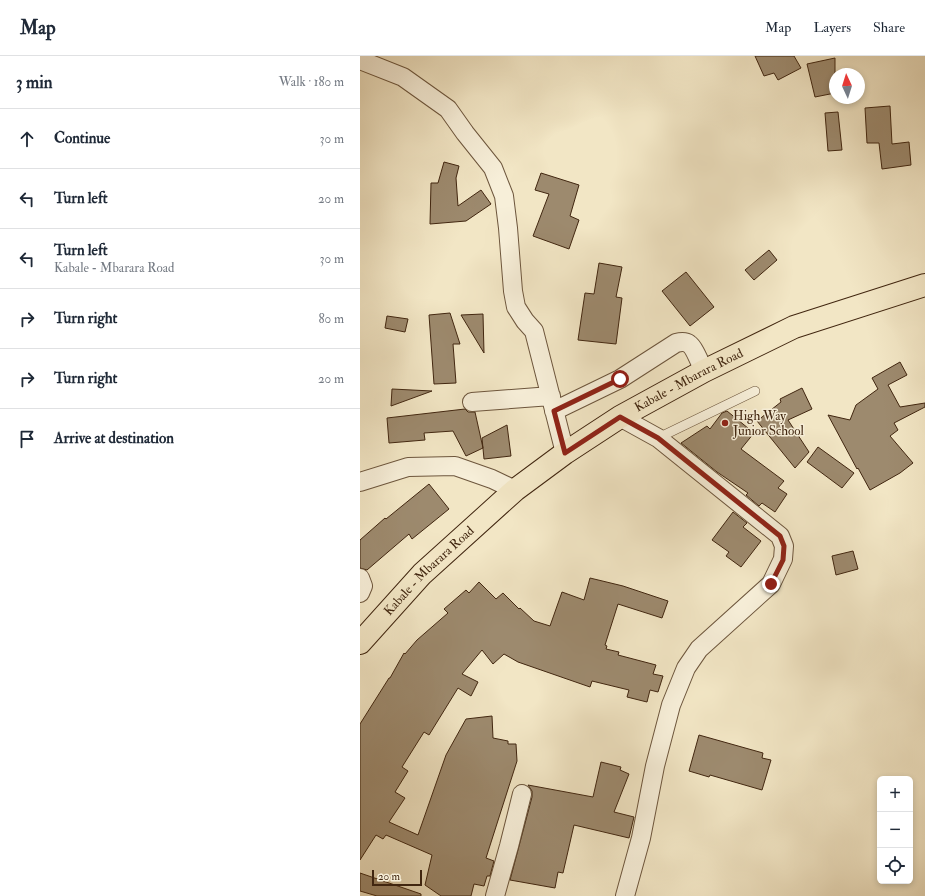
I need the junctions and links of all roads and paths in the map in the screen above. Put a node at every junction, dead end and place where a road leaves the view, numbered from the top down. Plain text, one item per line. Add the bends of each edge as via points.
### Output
1 (360, 60) edge
2 (925, 284) edge
3 (704, 371) junction
4 (755, 391) dead end
5 (472, 402) dead end
6 (552, 404) junction
7 (620, 417) junction
8 (658, 438) junction
9 (565, 453) junction
10 (360, 482) edge
11 (515, 490) junction
12 (360, 578) edge
13 (360, 593) edge
14 (361, 637) edge
15 (522, 794) dead end
16 (495, 896) edge
17 (626, 896) edge

1 - 6 street via 403,77 448,109 493,168 504,196 516,307 534,331
2 - 3 main road, Kabale - Mbarara Road via 794,327
3 - 6 street via 690,344 676,343 620,379
3 - 7 main road, Kabale - Mbarara Road
4 - 8 lane
5 - 6 street
6 - 9 street
7 - 8 street
7 - 9 main road, Kabale - Mbarara Road
8 - 17 street via 780,536 784,546 783,560 771,584 699,649 686,668 671,705
9 - 11 main road, Kabale - Mbarara Road
10 - 11 street via 408,467 455,466
11 - 14 main road, Kabale - Mbarara Road via 422,574
12 - 13 street
15 - 16 street

